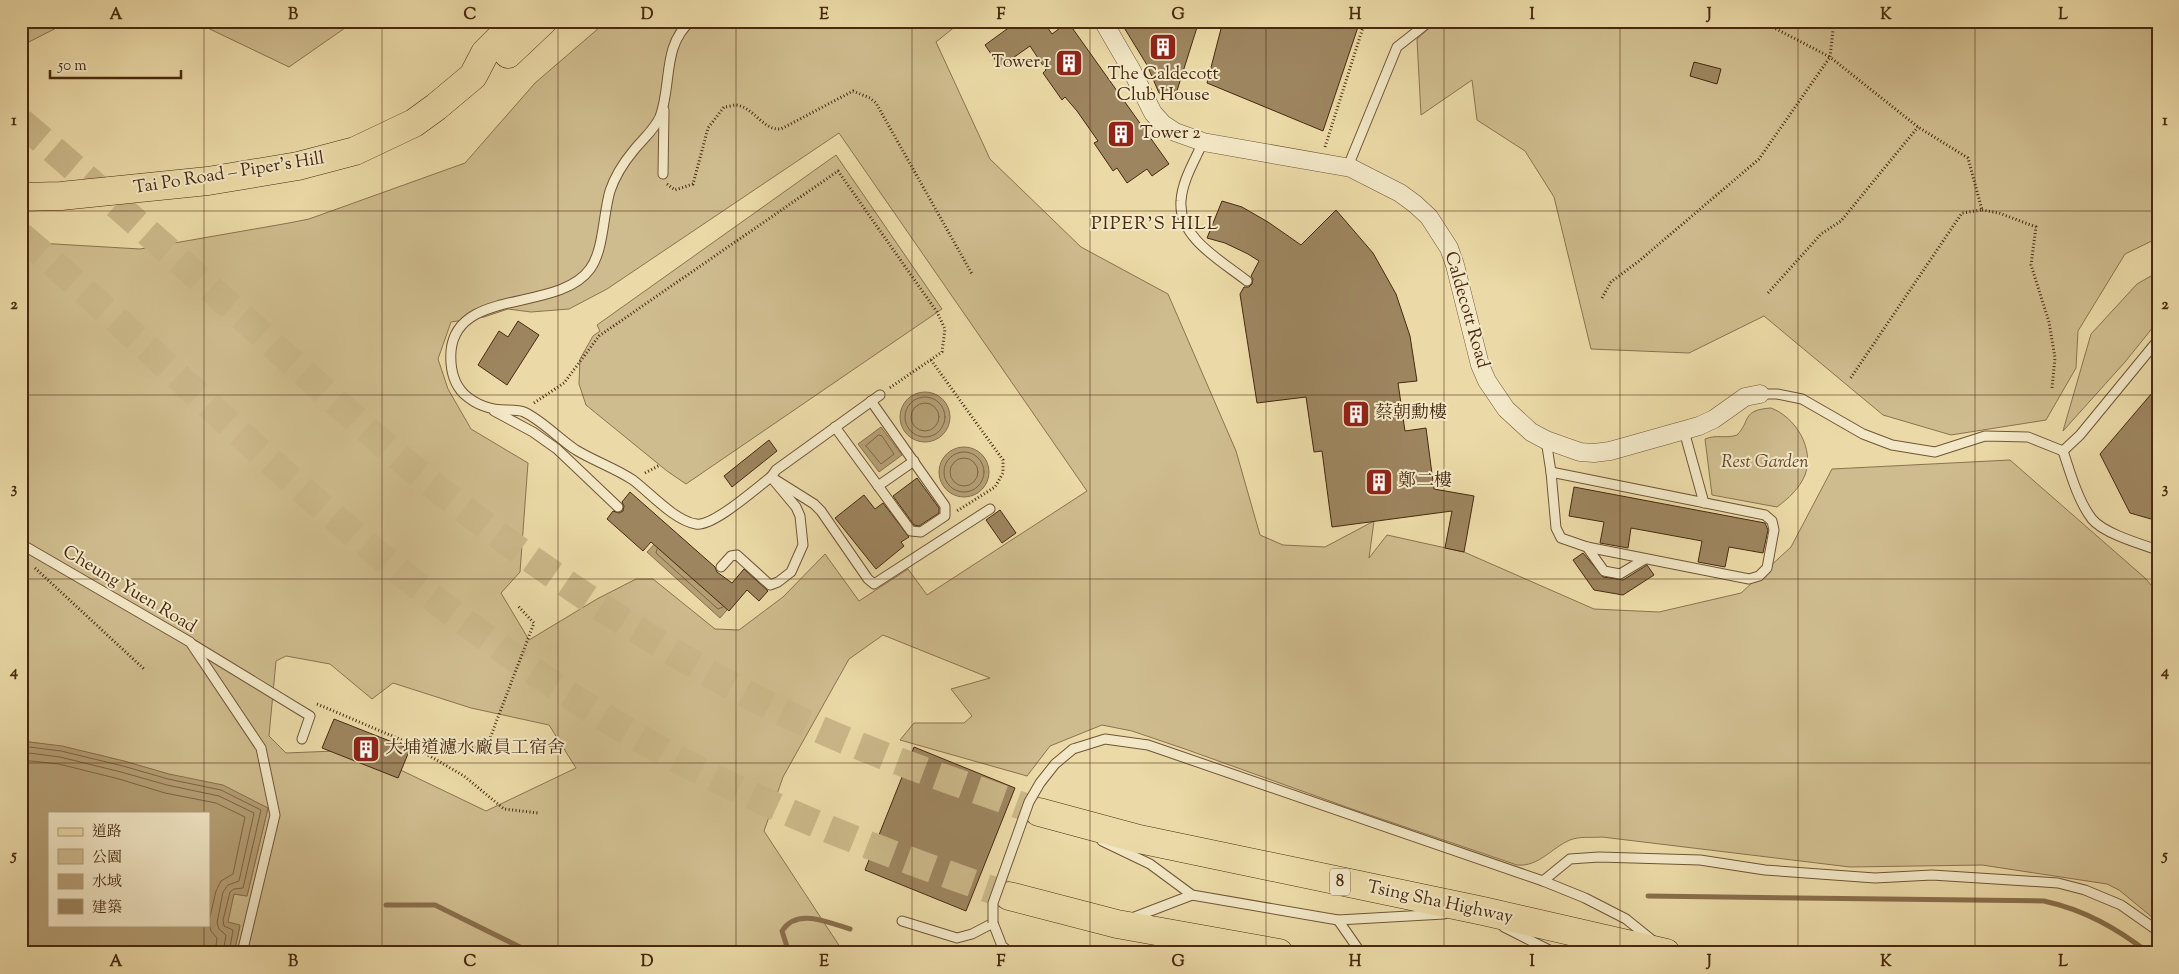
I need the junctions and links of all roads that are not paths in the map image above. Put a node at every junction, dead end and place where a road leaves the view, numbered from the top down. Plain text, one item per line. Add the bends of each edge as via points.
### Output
1 (517, 21) edge
2 (543, 21) edge
3 (691, 21) edge
4 (1103, 21) edge
5 (1430, 21) edge
6 (472, 76) junction
7 (664, 101) junction
8 (1203, 142) junction
9 (1351, 168) junction
10 (663, 174) road end
11 (21, 197) edge
12 (1247, 282) dead end
13 (2158, 340) edge
14 (1760, 394) joint
15 (880, 395) road end
16 (871, 401) junction
17 (492, 410) junction
18 (835, 427) junction
19 (1684, 431) junction
20 (1546, 440) junction
21 (2063, 451) junction
22 (914, 461) junction
23 (1550, 472) junction
24 (771, 477) junction
25 (878, 486) junction
26 (1704, 503) junction
27 (618, 506) dead end
28 (990, 509) dead end
29 (21, 544) edge
30 (1587, 547) junction
31 (2158, 550) edge
32 (1645, 559) junction
33 (721, 567) dead end
34 (190, 642) junction
35 (302, 739) dead end
36 (1039, 812) joint
37 (1543, 881) junction
38 (1192, 895) junction
39 (1009, 896) tunnel mouth
40 (1483, 911) junction
41 (902, 920) dead end
42 (1338, 920) junction
43 (993, 923) junction
44 (1117, 924) junction
45 (2158, 931) edge
46 (242, 953) edge
47 (1011, 953) edge
48 (1279, 953) edge
49 (1361, 953) edge
50 (1555, 953) edge
51 (1667, 953) edge

1 - 6 main road, Tai Po Road – Piper's Hill via 485,53
2 - 6 main road, Tai Po Road – Piper's Hill via 496,65
3 - 7 lane via 681,29 674,46
4 - 8 street, Caldecott Road via 1153,113 1175,132
5 - 9 lane via 1397,46 1351,158
6 - 11 main road, Tai Po Road – Piper's Hill via 414,123 384,139 328,160 180,185
7 - 10 lane
7 - 17 lane via 653,130 627,158 610,192 591,268 580,280 559,292 474,314 463,323 451,348 457,384 467,397
8 - 9 street, Caldecott Road
8 - 12 lane via 1183,190 1181,201 1185,223 1198,242
9 - 20 street, Caldecott Road via 1400,193 1429,217 1440,232 1455,265 1487,381 1506,409 1531,432
13 - 21 lane via 2080,435
14 - 19 street, Caldecott Road via 1744,397 1714,419
14 - 21 lane via 1802,399 1863,434 1892,445 1935,452 1985,436 2028,437
15 - 16 lane
16 - 18 lane
16 - 22 lane
17 - 24 lane via 523,411 576,450 628,477 692,523 707,523
17 - 27 lane via 533,432 556,449
18 - 24 lane
18 - 25 lane
19 - 20 street, Caldecott Road via 1594,453 1572,450
19 - 26 lane
20 - 23 lane
21 - 31 lane via 2092,520 2120,537
22 - 25 lane
22 - 25 lane via 946,506 944,516 921,532 911,531
23 - 26 lane
23 - 30 lane via 1556,528 1561,538
24 - 28 lane via 814,504 874,584
24 - 33 lane via 800,516 803,545 791,572 770,585 738,555 731,556
26 - 32 lane via 1764,515 1772,521 1774,530 1767,568 1759,576 1749,578
29 - 34 lane, Cheung Yuen Road
30 - 32 lane
30 - 32 lane via 1604,571 1620,574
34 - 35 lane via 310,716
34 - 46 lane, Cheung Yuen Road via 261,748 272,793 275,814
36 - 38 lane via 1150,864
36 - 40 main road, Tsing Sha Highway / 8 via 1139,839
37 - 43 lane, bridge via 1148,746 1105,739 1073,749 1040,783 1029,802 993,903
37 - 45 lane via 1570,859 1599,857 1700,860 1765,870 1875,878 1932,875 2058,884 2115,902
37 - 51 lane via 1626,919
38 - 42 lane
38 - 44 lane
39 - 44 main road
40 - 42 lane
40 - 50 lane via 1505,928
40 - 51 main road, Tsing Sha Highway / 8
41 - 43 lane via 957,938
42 - 49 lane
43 - 47 lane via 1002,946
44 - 48 main road

